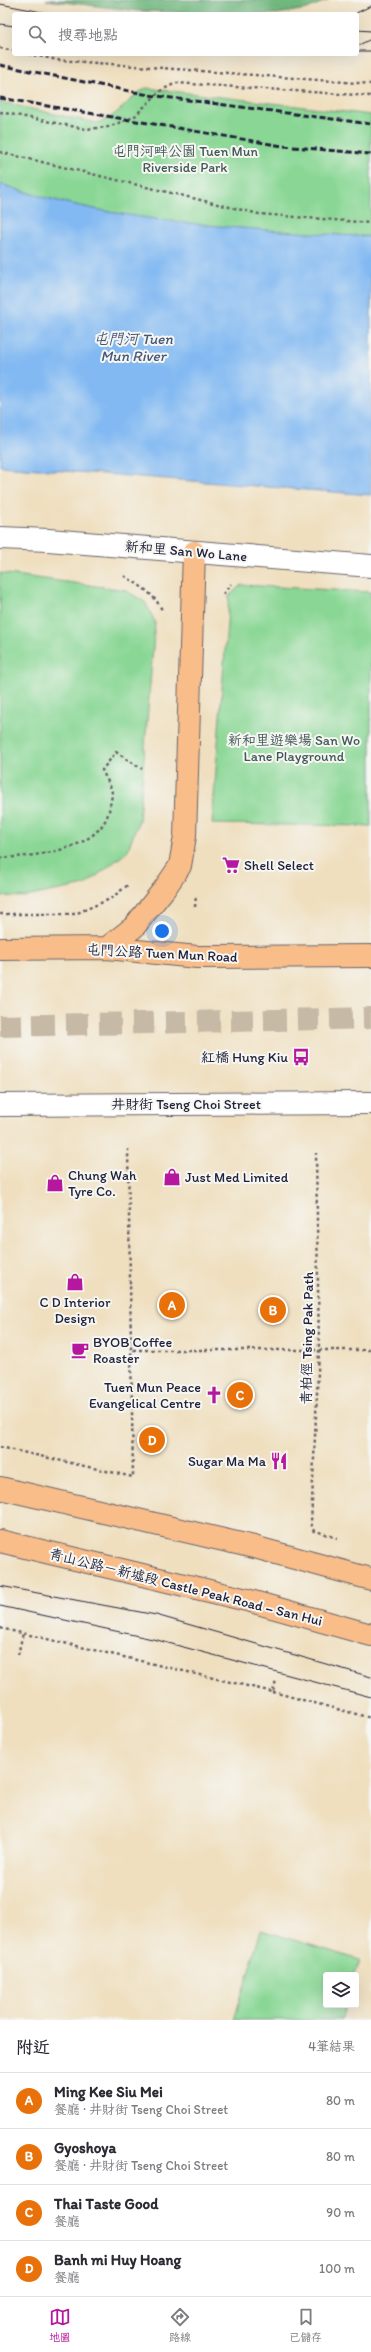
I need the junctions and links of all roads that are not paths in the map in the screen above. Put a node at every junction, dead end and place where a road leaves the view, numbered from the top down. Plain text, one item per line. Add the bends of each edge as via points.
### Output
1 (0, 538) edge
2 (194, 552) junction
3 (371, 566) edge
4 (107, 948) junction
5 (0, 949) edge
6 (371, 956) edge
7 (371, 1103) edge
8 (0, 1105) edge
9 (0, 1488) edge
10 (0, 1541) edge
11 (371, 1579) edge
12 (371, 1634) edge

1 - 2 street, 新和里 San Wo Lane
2 - 3 street, 新和里 San Wo Lane
2 - 4 main road via 185,836 180,866 147,912
4 - 5 main road, 屯門公路 Tuen Mun Road
4 - 6 main road, 屯門公路 Tuen Mun Road via 197,957
7 - 8 street, 井財街 Tseng Choi Street
9 - 11 main road via 254,1547
10 - 12 main road, 青山公路－新墟段 Castle Peak Road – San Hui via 247,1600

